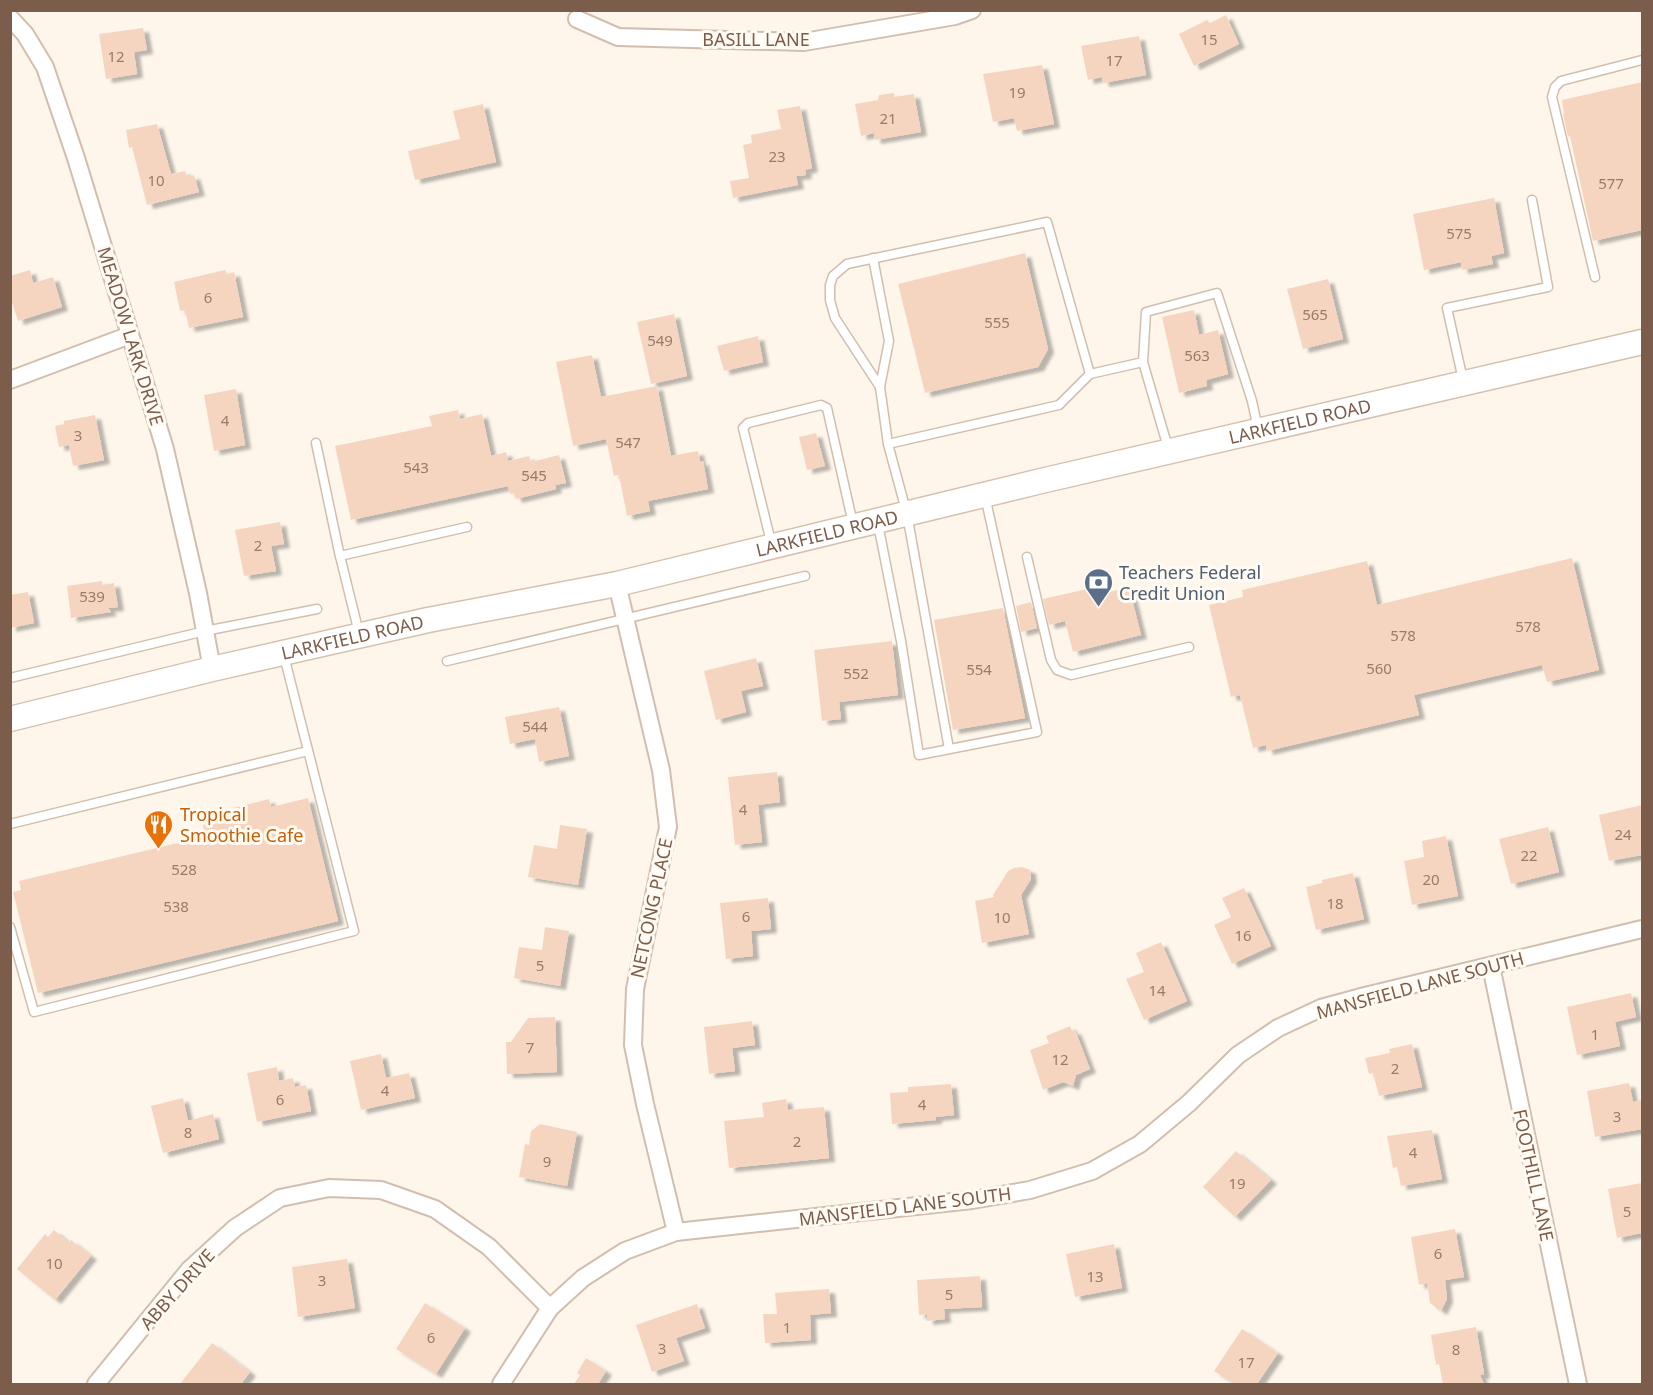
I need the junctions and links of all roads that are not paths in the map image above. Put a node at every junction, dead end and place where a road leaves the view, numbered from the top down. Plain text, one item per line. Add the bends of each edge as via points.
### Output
1 (972, 10) edge
2 (955, 13) edge
3 (10, 18) edge
4 (577, 19) dead end
5 (1642, 60) edge
6 (1532, 200) dead end
7 (873, 258) junction
8 (1595, 277) dead end
9 (130, 335) junction
10 (1642, 342) edge
11 (1143, 362) junction
12 (1090, 374) junction
13 (10, 380) edge
14 (1464, 384) junction
15 (880, 387) junction
16 (1258, 431) junction
17 (316, 443) dead end
18 (888, 444) junction
19 (1169, 451) junction
20 (985, 495) junction
21 (907, 514) junction
22 (877, 521) junction
23 (467, 526) dead end
24 (853, 526) junction
25 (772, 546) junction
26 (340, 556) junction
27 (1027, 557) dead end
28 (804, 576) dead end
29 (617, 584) junction
30 (317, 609) dead end
31 (625, 618) junction
32 (205, 631) junction
33 (360, 636) junction
34 (1189, 647) dead end
35 (283, 654) junction
36 (447, 661) dead end
37 (212, 669) junction
38 (10, 678) edge
39 (10, 719) edge
40 (950, 749) junction
41 (308, 751) junction
42 (10, 825) edge
43 (10, 927) edge
44 (1642, 929) edge
45 (1491, 966) junction
46 (676, 1232) junction
47 (550, 1308) junction
48 (96, 1384) edge
49 (501, 1384) edge
50 (1578, 1384) edge

1 - 2 street, BASILL LANE
2 - 4 street, BASILL LANE via 804,42 618,37
3 - 9 street, MEADOW LARK DRIVE via 25,33 45,67
5 - 8 lane via 1561,81 1552,97
6 - 14 lane via 1548,287 1447,308
7 - 12 lane via 1047,222
7 - 15 lane via 889,341
7 - 15 lane via 847,264 833,276 830,300 836,318
9 - 13 street
9 - 32 street, MEADOW LARK DRIVE via 165,449
10 - 14 main road, LARKFIELD ROAD
11 - 12 lane
11 - 16 lane via 1146,312 1217,293
11 - 19 lane
12 - 18 lane via 1059,405
14 - 16 main road, LARKFIELD ROAD
15 - 18 lane
16 - 19 main road, LARKFIELD ROAD
17 - 26 lane
18 - 21 lane
19 - 20 main road, LARKFIELD ROAD
20 - 21 main road, LARKFIELD ROAD
20 - 40 lane via 1037,732
21 - 22 main road, LARKFIELD ROAD
21 - 40 lane
22 - 24 main road, LARKFIELD ROAD
22 - 40 lane via 919,755
23 - 26 lane
24 - 25 main road, LARKFIELD ROAD
24 - 25 lane via 827,408 821,405 748,423 743,428
25 - 29 main road, LARKFIELD ROAD
26 - 33 lane
27 - 34 lane via 1051,660 1057,670 1071,675
28 - 31 lane
29 - 31 street, NETCONG PLACE
29 - 33 main road, LARKFIELD ROAD
30 - 32 lane
31 - 36 lane
31 - 46 street, NETCONG PLACE via 661,770 668,827 635,990 633,1044
32 - 37 street, MEADOW LARK DRIVE
32 - 38 lane
33 - 35 main road, LARKFIELD ROAD
35 - 37 main road, LARKFIELD ROAD
35 - 41 lane
37 - 39 main road, LARKFIELD ROAD
41 - 42 lane
41 - 43 lane via 354,931 34,1012
44 - 45 street, MANSFIELD LANE SOUTH
45 - 46 street, MANSFIELD LANE SOUTH via 1321,1008 1278,1028 1238,1055 1140,1143 1092,1171 1030,1190 972,1200
45 - 50 street, FOOTHILL LANE
46 - 47 street, MANSFIELD LANE SOUTH via 625,1251 584,1278
47 - 48 street, ABBY DRIVE via 489,1247 435,1209 381,1190 329,1188 280,1198 234,1228 189,1270
47 - 49 street, MANSFIELD LANE SOUTH

